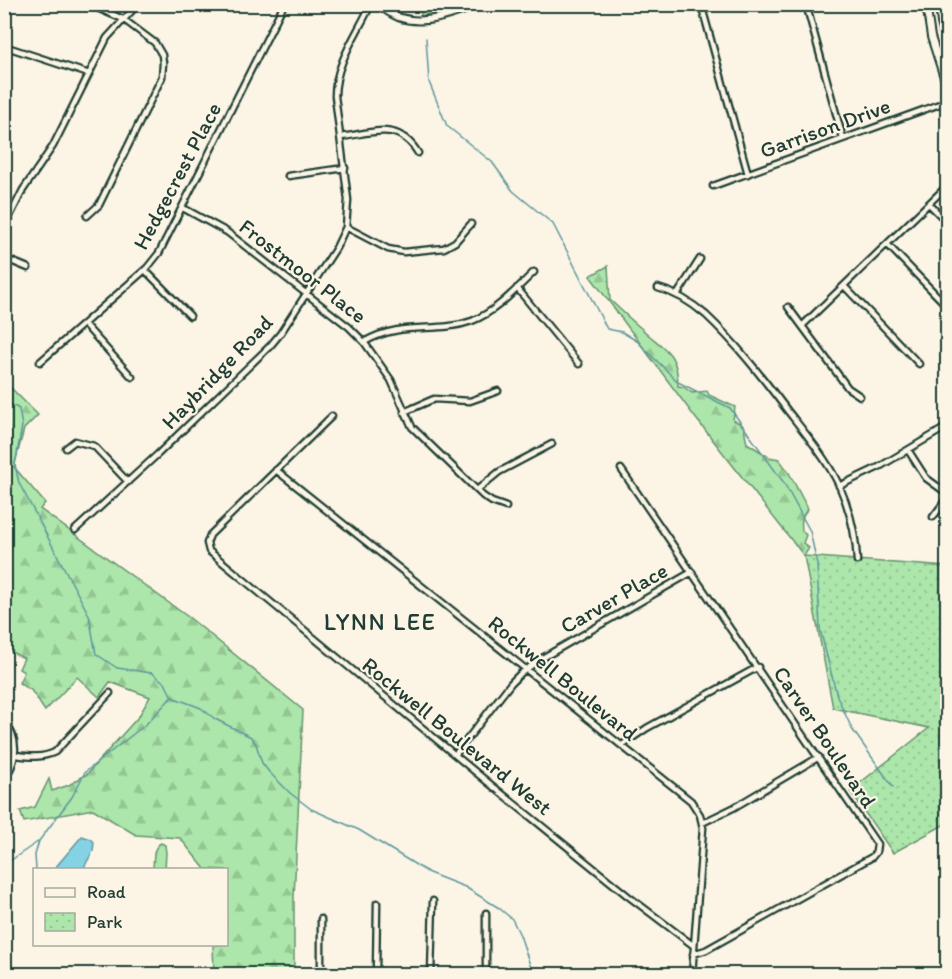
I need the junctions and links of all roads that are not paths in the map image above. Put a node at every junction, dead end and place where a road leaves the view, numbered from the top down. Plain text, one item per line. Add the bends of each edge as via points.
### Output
1 (88, 4) edge
2 (138, 4) edge
3 (284, 4) edge
4 (371, 4) edge
5 (378, 4) edge
6 (482, 4) edge
7 (701, 4) edge
8 (806, 4) edge
9 (926, 4) edge
10 (941, 9) edge
11 (123, 19) junction
12 (4, 46) edge
13 (948, 50) edge
14 (89, 74) junction
15 (948, 90) edge
16 (948, 101) edge
17 (341, 137) junction
18 (843, 140) junction
19 (418, 153) dead end
20 (345, 168) junction
21 (748, 174) junction
22 (288, 176) dead end
23 (948, 185) edge
24 (713, 186) dead end
25 (928, 204) junction
26 (183, 208) junction
27 (87, 216) dead end
28 (948, 223) edge
29 (471, 225) dead end
30 (346, 227) junction
31 (4, 228) edge
32 (887, 244) junction
33 (4, 258) edge
34 (700, 259) dead end
35 (28, 268) dead end
36 (145, 270) junction
37 (534, 272) dead end
38 (844, 286) junction
39 (517, 288) junction
40 (658, 288) dead end
41 (306, 294) junction
42 (677, 295) junction
43 (788, 307) dead end
44 (948, 307) edge
45 (190, 316) dead end
46 (84, 324) junction
47 (802, 327) junction
48 (364, 342) junction
49 (40, 362) dead end
50 (579, 364) dead end
51 (919, 364) dead end
52 (132, 378) dead end
53 (498, 391) dead end
54 (860, 396) dead end
55 (404, 412) junction
56 (332, 416) dead end
57 (948, 426) edge
58 (552, 444) dead end
59 (66, 448) dead end
60 (908, 450) junction
61 (621, 469) dead end
62 (276, 470) junction
63 (128, 482) junction
64 (839, 486) junction
65 (477, 490) junction
66 (948, 496) edge
67 (506, 507) dead end
68 (933, 517) dead end
69 (75, 530) dead end
70 (857, 561) dead end
71 (692, 572) junction
72 (758, 667) junction
73 (526, 669) junction
74 (110, 693) dead end
75 (4, 720) edge
76 (622, 745) junction
77 (16, 755) junction
78 (455, 755) junction
79 (819, 757) junction
80 (4, 779) edge
81 (702, 823) junction
82 (432, 901) dead end
83 (377, 903) dead end
84 (486, 913) dead end
85 (321, 919) dead end
86 (694, 946) junction
87 (693, 954) junction
88 (321, 975) edge
89 (376, 975) edge
90 (431, 975) edge
91 (486, 975) edge
92 (692, 975) edge

1 - 11 street
2 - 11 street
3 - 26 street, Hedgecrest Place
4 - 17 street, Haybridge Road via 336,80
5 - 6 main road via 397,17 430,21
7 - 21 street
8 - 18 street
9 - 15 main road via 931,37
10 - 13 main road
11 - 14 street via 107,38
11 - 27 street via 155,42 162,55 162,77 99,205
12 - 14 street
14 - 31 street via 53,146 23,190
16 - 18 street, Garrison Drive
17 - 19 street via 392,132 407,137
17 - 20 street, Haybridge Road
18 - 21 street, Garrison Drive
20 - 22 street
20 - 30 street, Haybridge Road via 349,210
21 - 24 street, Garrison Drive
23 - 25 street
25 - 28 street
25 - 32 street
26 - 36 street, Hedgecrest Place via 164,246
26 - 41 street, Frostmoor Place via 227,232
29 - 30 street via 444,248 404,252 388,249
30 - 41 street, Haybridge Road
32 - 38 street
32 - 44 street
33 - 35 street
34 - 42 street
36 - 45 street
36 - 46 street, Hedgecrest Place
37 - 39 street
38 - 47 street
38 - 51 street
39 - 48 street via 490,312 471,321 392,330
39 - 50 street
40 - 42 street
41 - 48 street, Frostmoor Place
41 - 63 street, Haybridge Road via 270,346
42 - 64 street via 712,321 760,376 817,450
43 - 47 street
46 - 49 street, Hedgecrest Place
46 - 52 street
47 - 54 street via 848,388
48 - 55 street, Frostmoor Place via 391,381
53 - 55 street via 470,401 434,399
55 - 65 street, Frostmoor Place via 412,427
56 - 62 street, Rockwell Boulevard West
57 - 60 street
58 - 65 street via 499,472
59 - 63 street via 75,441 94,446
60 - 64 street
60 - 66 street via 926,478
61 - 71 street, Carver Boulevard
62 - 73 street, Rockwell Boulevard
62 - 78 street, Rockwell Boulevard West via 210,535 209,551
63 - 69 street, Haybridge Road
64 - 70 street via 853,522
65 - 67 street, Frostmoor Place
66 - 68 street
71 - 72 street, Carver Boulevard
71 - 73 street, Carver Place
72 - 76 street
72 - 79 street, Carver Boulevard
73 - 76 street, Rockwell Boulevard
73 - 78 street, Carver Place
74 - 77 street via 55,752 33,758
75 - 77 street via 12,732
76 - 81 street, Rockwell Boulevard via 689,799
77 - 80 street
78 - 86 street, Rockwell Boulevard West
79 - 81 street
79 - 87 street, Carver Boulevard via 877,842 876,852 786,906
81 - 86 street
82 - 90 street
83 - 89 street
84 - 91 street
85 - 88 street
86 - 87 street
87 - 92 street

